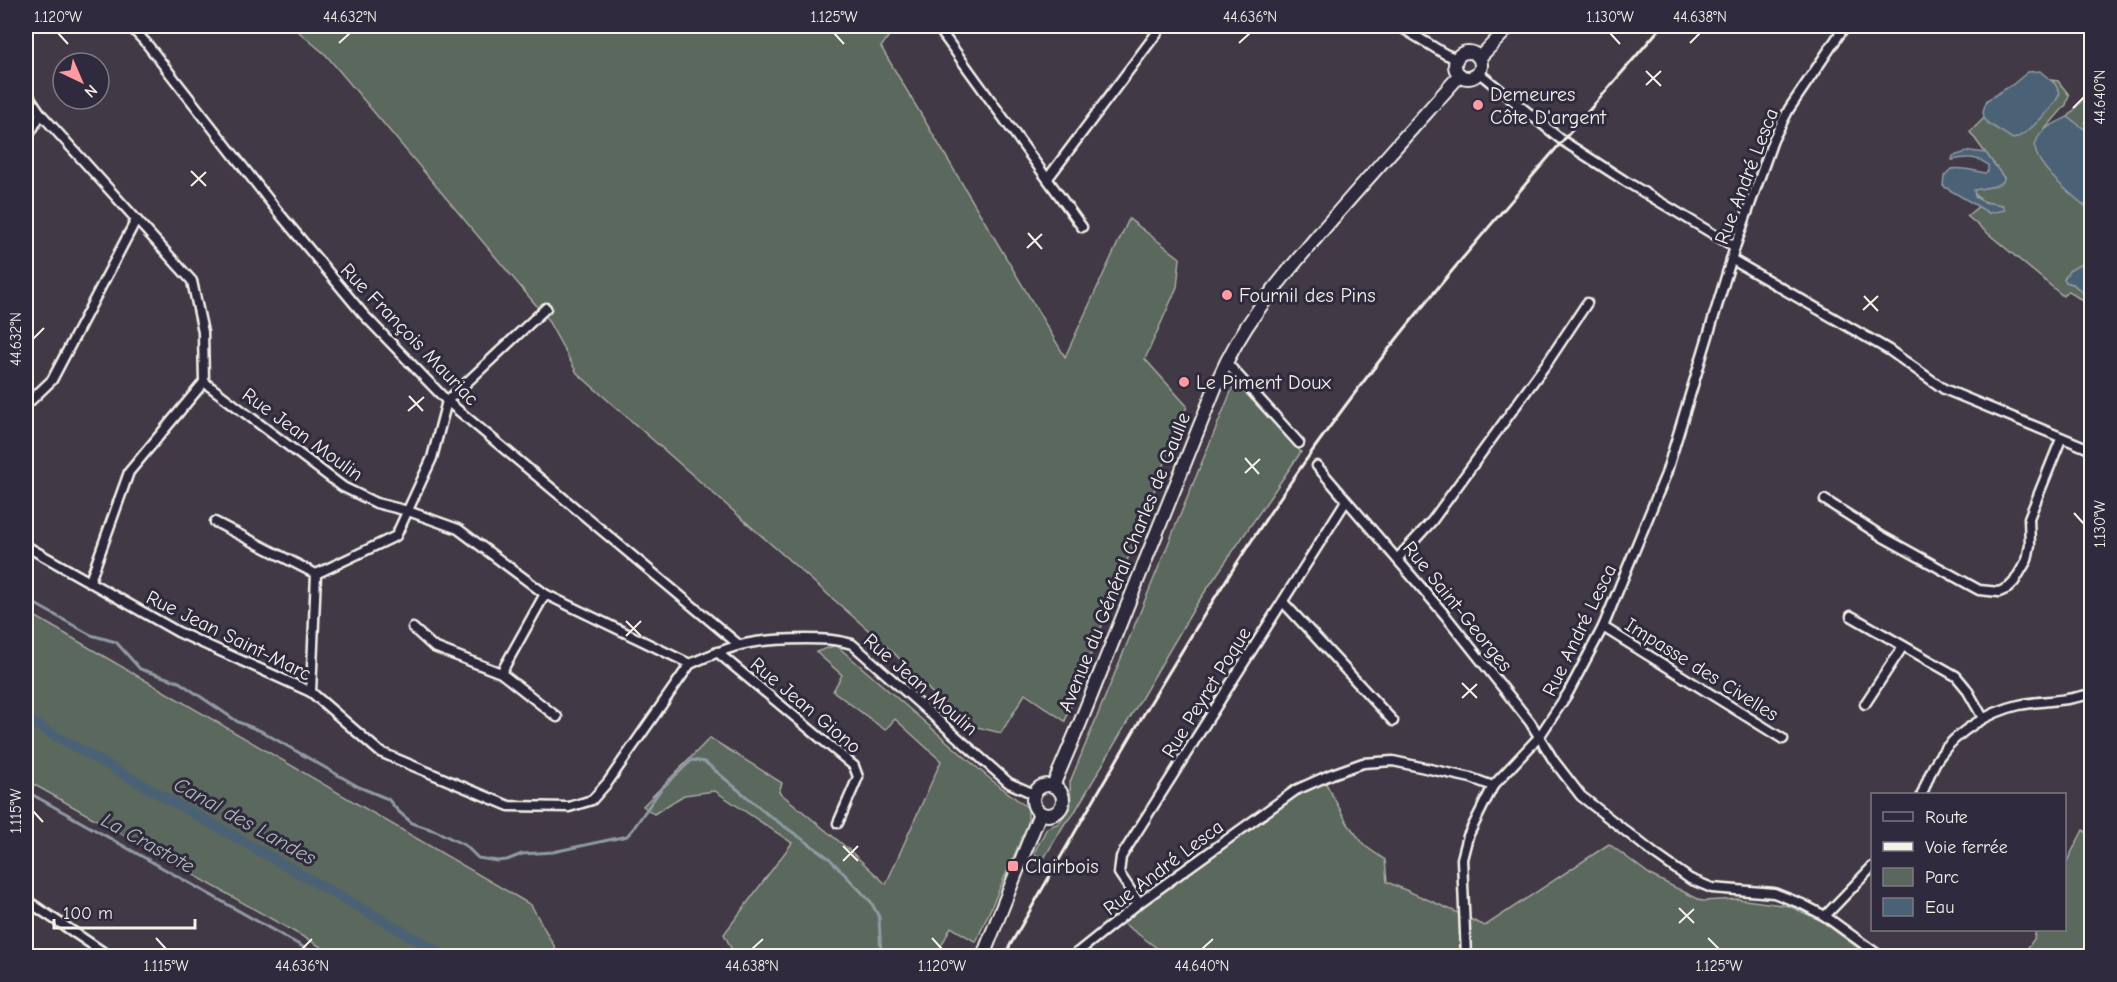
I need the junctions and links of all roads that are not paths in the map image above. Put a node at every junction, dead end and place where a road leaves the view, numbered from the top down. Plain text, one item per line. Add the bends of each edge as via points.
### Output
1 (130, 26) edge
2 (1162, 26) edge
3 (1399, 26) edge
4 (1500, 26) edge
5 (1510, 26) edge
6 (1845, 26) edge
7 (944, 29) edge
8 (1476, 56) junction
9 (1457, 59) junction
10 (1478, 72) junction
11 (1460, 75) junction
12 (26, 92) edge
13 (41, 114) junction
14 (26, 140) edge
15 (1048, 178) junction
16 (136, 220) junction
17 (1082, 227) dead end
18 (1735, 247) junction
19 (1731, 259) junction
20 (1587, 303) dead end
21 (546, 308) dead end
22 (1226, 362) junction
23 (204, 382) junction
24 (447, 401) junction
25 (26, 405) edge
26 (2061, 438) junction
27 (1299, 442) dead end
28 (2091, 450) edge
29 (1317, 466) dead end
30 (1346, 501) junction
31 (1825, 501) dead end
32 (408, 511) junction
33 (215, 522) dead end
34 (26, 546) edge
35 (1398, 558) junction
36 (316, 574) junction
37 (90, 581) junction
38 (545, 594) junction
39 (1283, 602) junction
40 (1851, 616) dead end
41 (1603, 627) junction
42 (413, 628) dead end
43 (738, 644) junction
44 (1903, 646) junction
45 (717, 652) junction
46 (690, 664) junction
47 (501, 673) junction
48 (310, 692) junction
49 (2091, 693) edge
50 (1865, 704) dead end
51 (557, 717) dead end
52 (1983, 718) junction
53 (1393, 721) dead end
54 (1539, 737) junction
55 (1783, 739) dead end
56 (1053, 786) junction
57 (1492, 786) junction
58 (1923, 793) edge
59 (1034, 794) junction
60 (1041, 813) junction
61 (838, 823) dead end
62 (1871, 868) edge
63 (26, 900) edge
64 (1139, 903) junction
65 (1825, 916) junction
66 (109, 957) edge
67 (983, 957) edge
68 (1073, 957) edge
69 (1466, 957) edge
70 (1881, 957) edge

1 - 24 street, Rue François Mauriac via 363,314
2 - 15 street
3 - 9 street
4 - 8 main road
5 - 8 main road
6 - 18 street, Rue André Lesca via 1773,140
7 - 15 street
8 - 9 main road via 1462,54
8 - 10 main road via 1481,65
9 - 11 main road via 1455,67
10 - 11 main road via 1468,78
10 - 18 street via 1563,141
11 - 22 main road, Avenue du Général Charles de Gaulle via 1273,289
12 - 13 street
13 - 14 street
13 - 16 street
15 - 17 street
16 - 23 street via 192,281 203,332
16 - 25 street via 52,380
18 - 19 street, Rue André Lesca
19 - 26 street via 1889,350 1944,389
19 - 41 street, Rue André Lesca via 1666,474
20 - 35 street via 1432,521
21 - 24 street
22 - 27 street
22 - 56 main road, Avenue du Général Charles de Gaulle
23 - 32 street, Rue Jean Moulin via 343,487 376,503
23 - 37 street via 129,472
24 - 32 street via 432,458
24 - 43 street, Rue François Mauriac
26 - 28 street
26 - 31 street via 2029,518 2027,560 2014,582 1999,592 1979,590
29 - 30 street, Rue Saint-Georges
30 - 35 street, Rue Saint-Georges
30 - 39 street, Rue Peyret Poque
32 - 36 street via 396,536
32 - 38 street, Rue Jean Moulin via 458,529
33 - 36 street
34 - 37 street, Rue Jean Saint-Marc
35 - 54 street, Rue Saint-Georges
36 - 48 street
37 - 48 street, Rue Jean Saint-Marc via 178,632
38 - 46 street, Rue Jean Moulin
38 - 47 street
39 - 53 street
39 - 64 street, Rue Peyret Poque via 1121,857 1119,873
40 - 44 street
41 - 54 street, Rue André Lesca
41 - 55 street, Impasse des Civelles
42 - 47 street via 434,647
43 - 45 street, Rue Jean Moulin
43 - 59 street, Rue Jean Moulin via 780,638 837,639 852,644 1009,783
44 - 50 street
44 - 52 street via 1956,676
45 - 46 street, Rue Jean Moulin
45 - 61 street, Rue Jean Giono via 854,766 858,777
46 - 48 street, Rue Jean Saint-Marc via 608,782 592,800 569,807 509,806 380,752
47 - 51 street
49 - 52 street via 2018,706
52 - 58 street via 1938,758
54 - 57 street, Rue André Lesca
54 - 65 street, Rue Saint-Georges via 1581,796 1682,873 1712,888 1774,893
56 - 59 main road via 1043,786
56 - 60 main road via 1062,796 1062,806 1055,813
57 - 64 street, Rue André Lesca via 1393,761 1364,763 1296,790
57 - 69 street via 1468,836 1462,859
59 - 60 main road via 1034,806
60 - 67 main road
62 - 65 street
63 - 66 street
64 - 68 street, Rue André Lesca
65 - 70 street, Rue Saint-Georges

